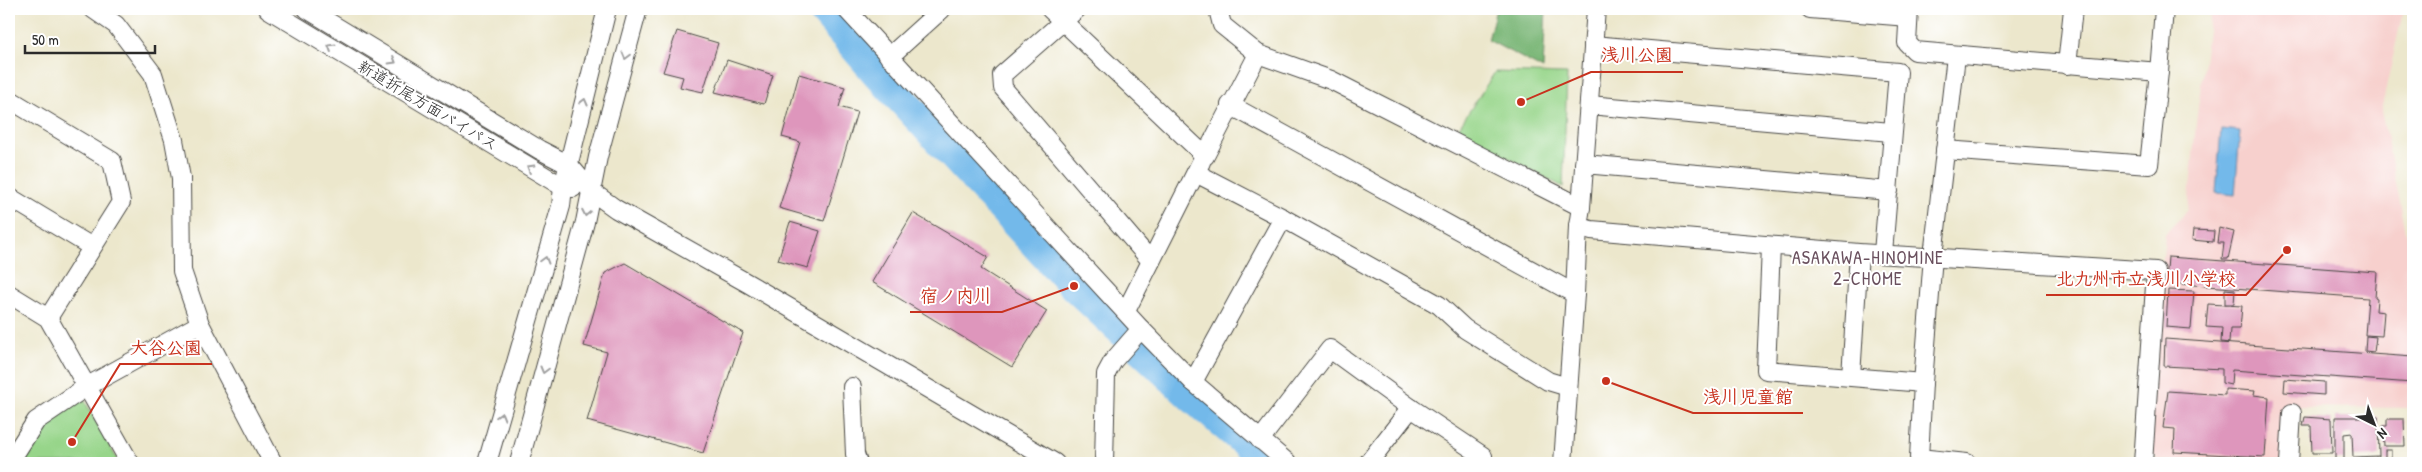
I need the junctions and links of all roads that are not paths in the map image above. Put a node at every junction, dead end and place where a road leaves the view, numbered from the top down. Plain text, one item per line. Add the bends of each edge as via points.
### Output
1 (93, 9) edge
2 (268, 9) edge
3 (307, 9) edge
4 (607, 9) edge
5 (638, 9) edge
6 (846, 9) edge
7 (942, 9) edge
8 (1050, 9) edge
9 (1077, 9) edge
10 (1218, 9) edge
11 (1596, 9) edge
12 (1812, 9) edge
13 (2073, 9) edge
14 (2164, 9) edge
15 (1908, 13) edge
16 (1063, 21) junction
17 (1593, 46) junction
18 (1258, 54) junction
19 (1956, 56) junction
20 (889, 57) junction
21 (2067, 64) junction
22 (2159, 72) junction
23 (9, 99) edge
24 (1230, 105) junction
25 (1589, 105) junction
26 (1892, 132) junction
27 (1946, 150) junction
28 (1205, 156) junction
29 (1584, 164) junction
30 (568, 165) junction
31 (1196, 172) junction
32 (563, 187) junction
33 (591, 191) junction
34 (1888, 191) junction
35 (9, 197) edge
36 (1581, 207) junction
37 (1283, 218) junction
38 (1578, 226) junction
39 (1771, 246) junction
40 (92, 247) junction
41 (1859, 253) junction
42 (1883, 253) junction
43 (1934, 256) junction
44 (1151, 261) junction
45 (9, 294) edge
46 (1575, 294) junction
47 (1126, 311) junction
48 (48, 318) junction
49 (200, 324) junction
50 (1138, 333) junction
51 (1852, 376) junction
52 (1192, 382) junction
53 (1923, 383) junction
54 (86, 387) junction
55 (852, 387) dead end
56 (1568, 387) junction
57 (1411, 408) junction
58 (2292, 413) dead end
59 (1260, 440) junction
60 (1483, 456) dead end
61 (128, 462) edge
62 (9, 463) edge
63 (273, 463) edge
64 (488, 463) edge
65 (519, 463) edge
66 (858, 463) edge
67 (1054, 463) edge
68 (1104, 463) edge
69 (1288, 463) edge
70 (1368, 463) edge
71 (1563, 463) edge
72 (1966, 463) edge
73 (2143, 463) edge
74 (2289, 463) edge

1 - 49 street via 116,25 154,74 174,140 181,178 182,271
32 -> 2 street, 新道折尾方面バイパス
3 -> 30 street
30 -> 4 street
5 -> 33 street
6 - 20 street
7 - 20 street
8 - 16 street
9 - 16 street
10 - 18 street via 1222,25
11 - 17 street
12 - 15 street
13 - 21 street
14 - 22 street
15 - 19 street via 1907,43 1915,51
16 - 28 street
16 - 44 street via 1002,75 1002,88
17 - 25 street
17 - 26 street via 1898,72
18 - 24 street
18 - 36 street via 1331,80
19 - 21 street
19 - 27 street
20 - 47 street
21 - 22 street
22 - 27 street via 2148,165
23 - 40 street via 112,161 121,202
24 - 28 street
24 - 46 street
25 - 26 street
25 - 29 street
26 - 34 street
27 - 43 street
28 - 31 street
29 - 34 street
29 - 36 street
30 - 32 street
30 - 33 street
31 - 37 street
31 - 44 street
32 - 33 street, 新道折尾方面バイパス
64 -> 32 street via 558,215
33 -> 65 street
33 - 67 street via 616,209
34 - 42 street
35 - 40 street
36 - 38 street
37 - 52 street
37 - 56 street via 1439,305 1465,329 1548,381
38 - 39 street via 1591,230
38 - 46 street
39 - 41 street
39 - 51 street via 1766,370
40 - 48 street
41 - 42 street
41 - 51 street
42 - 43 street
43 - 53 street
43 - 73 street via 2156,271
44 - 47 street
45 - 48 street
46 - 56 street
47 - 50 street
48 - 54 street
49 - 54 street
49 - 63 street
50 - 52 street
50 - 68 street via 1112,361 1106,374
51 - 53 street
52 - 59 street
53 - 72 street via 1919,458
54 - 61 street
54 - 62 street via 36,421
55 - 66 street
56 - 71 street
57 - 59 street via 1330,349
57 - 60 street
57 - 70 street
58 - 74 street
59 - 69 street

